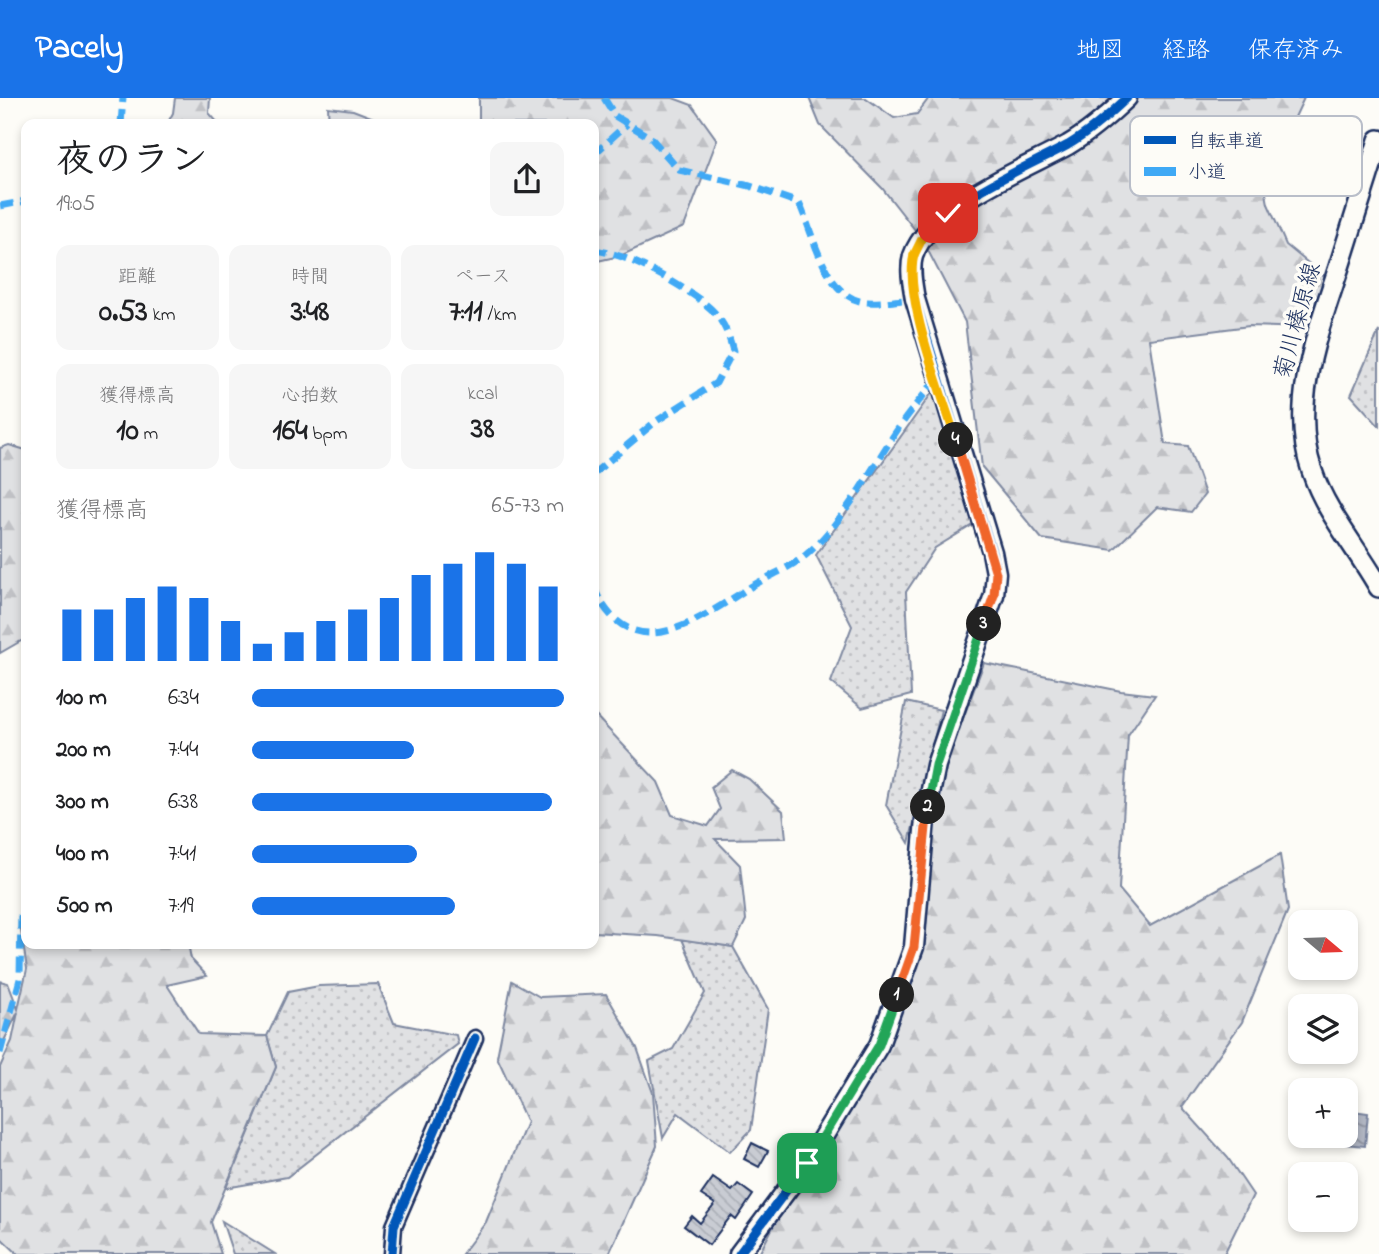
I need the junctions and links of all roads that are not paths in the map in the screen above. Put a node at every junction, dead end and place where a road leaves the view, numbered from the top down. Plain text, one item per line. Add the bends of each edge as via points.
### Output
1 (1127, 98) edge
2 (1379, 140) edge
3 (1362, 194) edge
4 (1361, 196) edge
5 (1379, 587) edge
6 (475, 1038) dead end
7 (392, 1254) edge
8 (739, 1254) edge

1 - 8 street via 1089,131 948,213 922,239 913,257 915,299 992,552 994,595 936,765 925,819 914,947 879,1045 807,1163
2 - 3 main road, 菊川榛原線
4 - 5 main road, 菊川榛原線 via 1314,346 1304,400 1304,438 1312,471 1329,508
6 - 7 street via 394,1226

